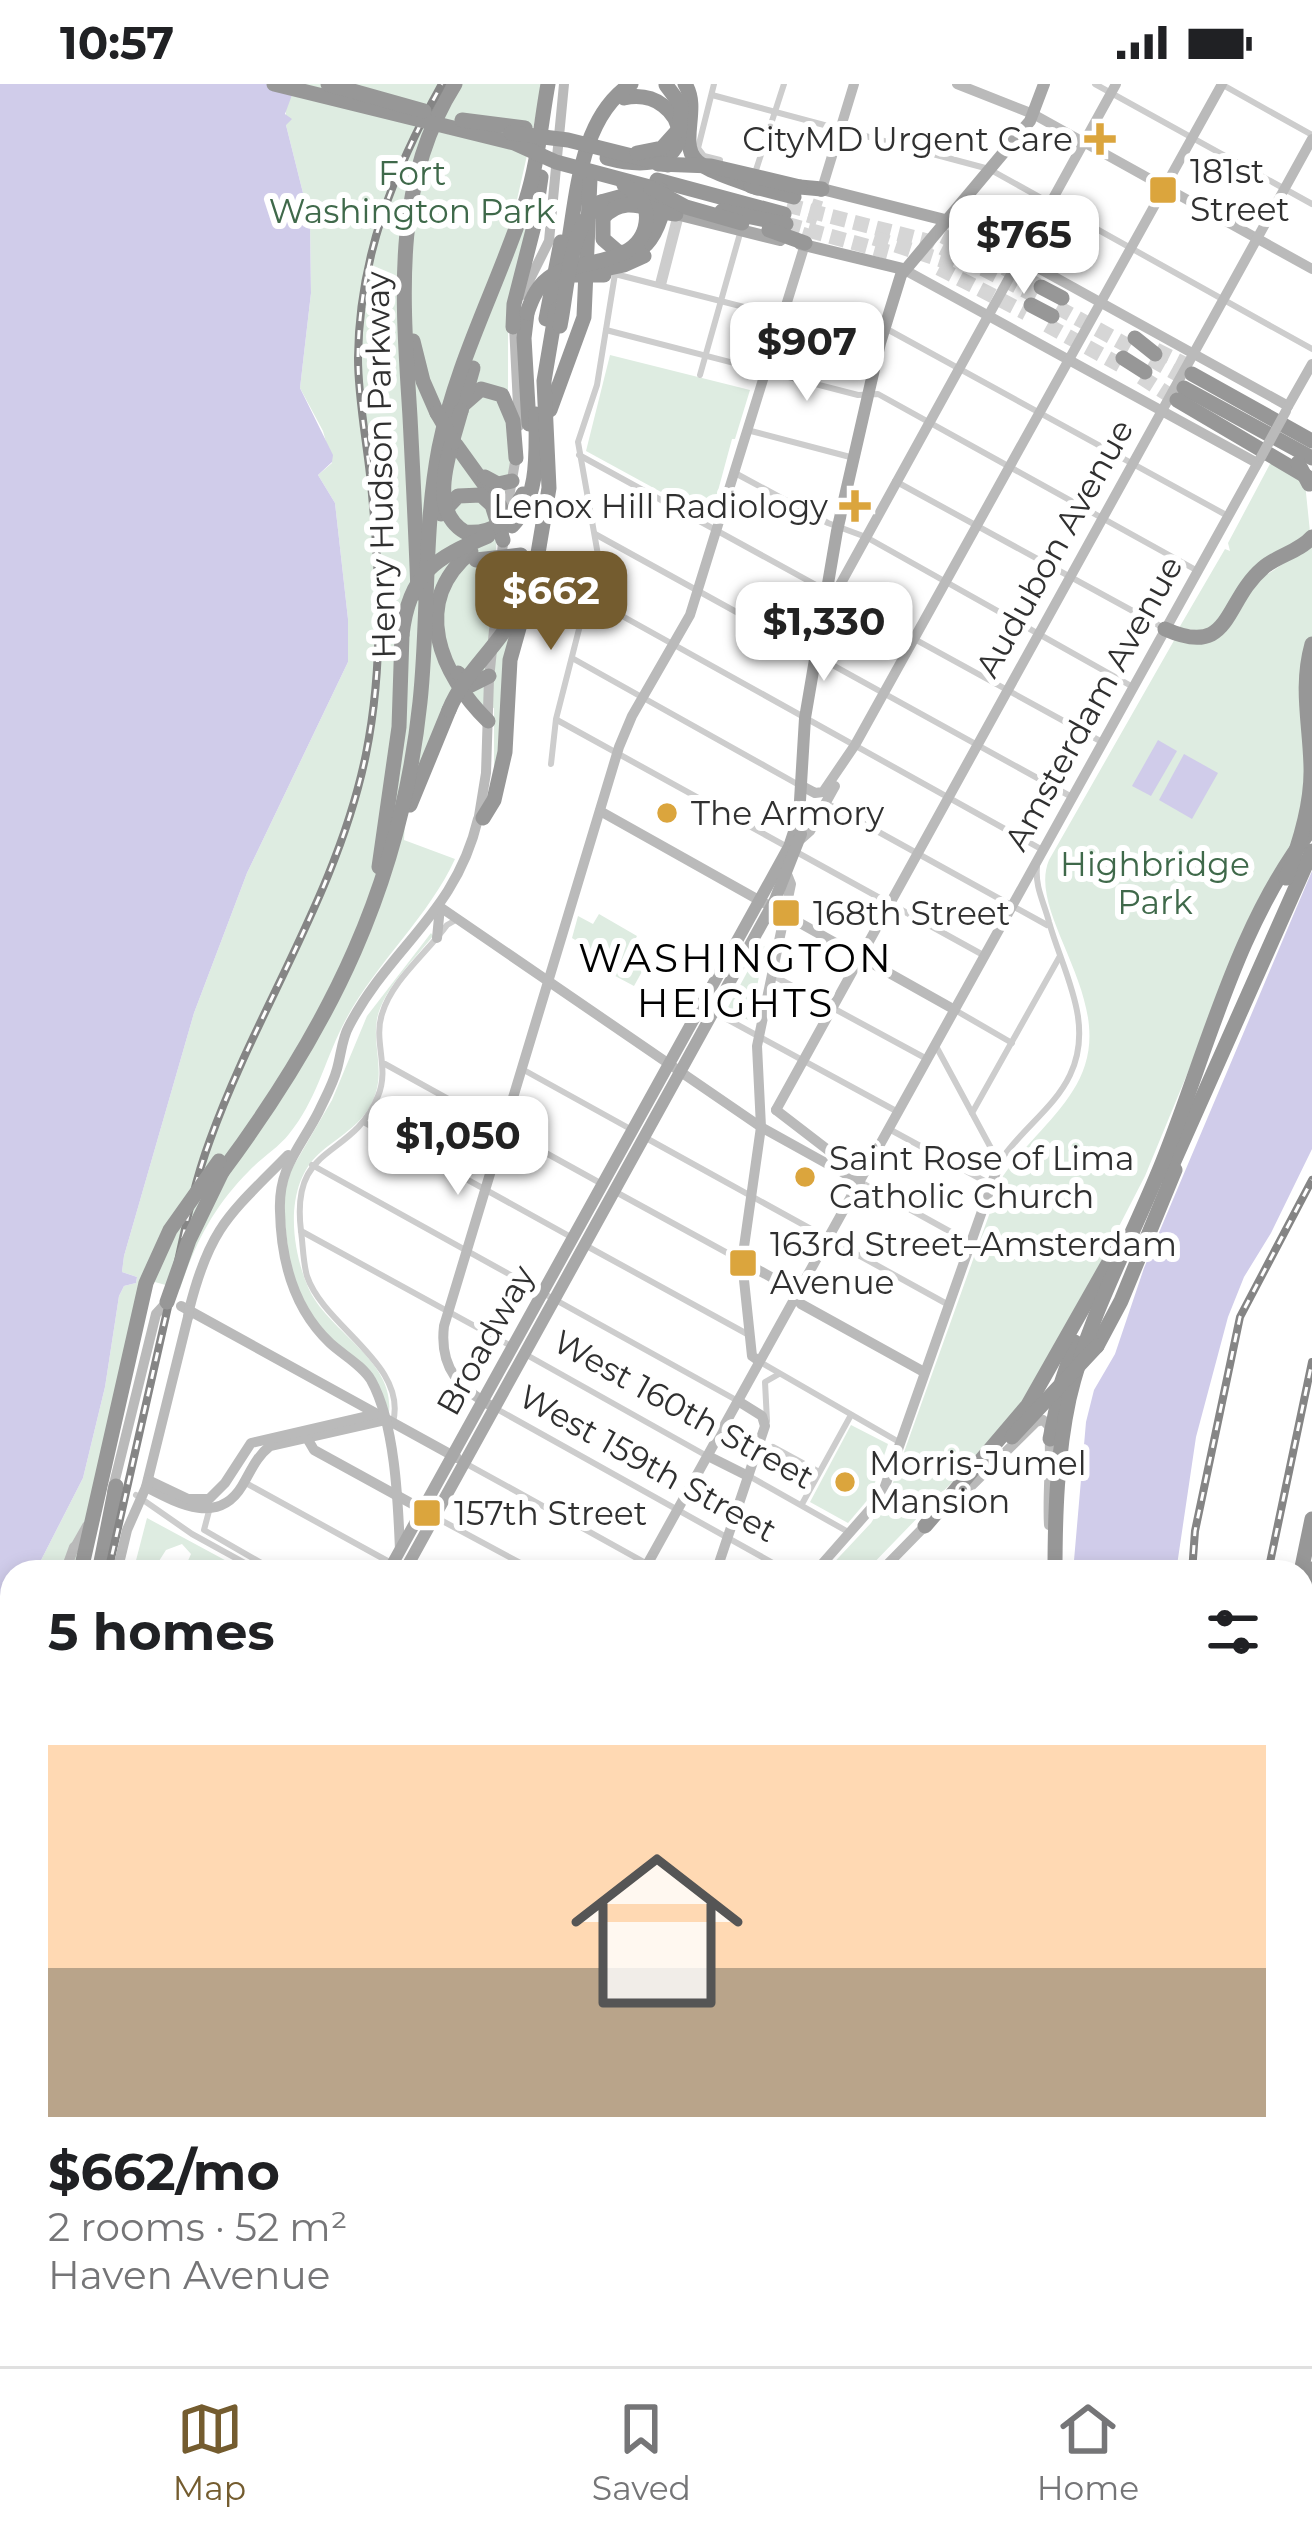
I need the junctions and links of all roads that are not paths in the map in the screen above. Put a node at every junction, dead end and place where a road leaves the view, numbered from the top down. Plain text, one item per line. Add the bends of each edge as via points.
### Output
1 (277, 84) edge
2 (326, 84) edge
3 (454, 84) edge
4 (548, 84) edge
5 (564, 84) edge
6 (618, 84) edge
7 (631, 84) edge
8 (685, 84) edge
9 (715, 84) edge
10 (784, 84) edge
11 (854, 84) edge
12 (957, 84) edge
13 (1044, 84) edge
14 (1094, 84) edge
15 (1222, 84) edge
16 (665, 85) edge
17 (971, 87) edge
18 (1113, 88) edge
19 (712, 95) junction
20 (775, 112) junction
21 (542, 114) junction
22 (1033, 114) junction
23 (462, 120) junction
24 (840, 129) junction
25 (476, 135) junction
26 (1312, 137) edge
27 (1192, 138) junction
28 (515, 139) junction
29 (1084, 142) junction
30 (589, 145) junction
31 (607, 163) junction
32 (988, 169) junction
33 (756, 179) junction
34 (661, 181) junction
35 (1165, 188) junction
36 (1284, 189) junction
37 (821, 192) junction
38 (573, 197) junction
39 (607, 200) junction
40 (1050, 203) junction
41 (1312, 204) edge
42 (790, 210) junction
43 (671, 216) junction
44 (945, 220) junction
45 (741, 230) junction
46 (1257, 238) junction
47 (806, 241) junction
48 (1131, 248) junction
49 (1019, 257) junction
50 (1312, 268) edge
51 (904, 269) junction
52 (606, 273) junction
53 (661, 285) junction
54 (1223, 299) junction
55 (1034, 300) tunnel mouth
56 (722, 301) junction
57 (1101, 303) junction
58 (405, 310) junction
59 (1054, 312) tunnel mouth
60 (988, 313) junction
61 (782, 316) junction
62 (556, 326) junction
63 (513, 327) junction
64 (606, 330) junction
65 (882, 335) junction
66 (1312, 349) edge
67 (1126, 353) joint
68 (705, 356) junction
69 (1070, 358) junction
70 (1312, 364) edge
71 (958, 368) junction
72 (765, 371) junction
73 (700, 375) dead end
74 (1186, 382) junction
75 (868, 394) junction
76 (1287, 409) junction
77 (1162, 410) junction
78 (460, 411) junction
79 (543, 411) junction
80 (1040, 413) junction
81 (928, 422) junction
82 (747, 430) junction
83 (1274, 433) junction
84 (548, 440) junction
85 (578, 454) junction
86 (516, 458) junction
87 (854, 458) junction
88 (1259, 460) junction
89 (1132, 464) junction
90 (1307, 464) edge
91 (1010, 467) junction
92 (473, 468) junction
93 (734, 472) junction
94 (896, 481) junction
95 (518, 488) junction
96 (1228, 516) junction
97 (1102, 518) junction
98 (838, 526) junction
99 (977, 526) junction
100 (505, 529) junction
101 (716, 531) junction
102 (595, 534) junction
103 (866, 537) junction
104 (1312, 537) edge
105 (474, 556) junction
106 (528, 557) junction
107 (1197, 571) junction
108 (1069, 577) junction
109 (946, 582) junction
110 (698, 590) junction
111 (830, 592) junction
112 (588, 597) junction
113 (426, 600) junction
114 (1165, 628) junction
115 (1038, 633) junction
116 (915, 638) junction
117 (1312, 644) edge
118 (675, 646) junction
119 (815, 655) junction
120 (572, 658) junction
121 (1312, 668) edge
122 (489, 676) junction
123 (1133, 686) junction
124 (1006, 689) junction
125 (884, 694) junction
126 (643, 698) junction
127 (805, 718) junction
128 (1312, 718) edge
129 (556, 719) junction
130 (488, 721) junction
131 (1102, 742) junction
132 (976, 744) junction
133 (854, 745) junction
134 (618, 752) junction
135 (551, 764) dead end
136 (800, 785) junction
137 (946, 796) junction
138 (1072, 797) junction
139 (826, 803) junction
140 (600, 811) junction
141 (1312, 814) edge
142 (480, 820) junction
143 (1312, 828) edge
144 (394, 840) junction
145 (796, 846) junction
146 (1312, 851) edge
147 (915, 853) junction
148 (1041, 855) junction
149 (379, 867) junction
150 (463, 868) junction
151 (788, 874) junction
152 (1288, 879) junction
153 (888, 903) junction
154 (766, 904) junction
155 (1012, 906) junction
156 (440, 908) junction
157 (786, 915) junction
158 (459, 920) junction
159 (1050, 928) junction
160 (480, 934) junction
161 (437, 938) junction
162 (859, 956) junction
163 (985, 956) junction
164 (1060, 956) junction
165 (772, 975) junction
166 (548, 981) junction
167 (830, 1006) junction
168 (706, 1007) junction
169 (955, 1010) junction
170 (759, 1035) junction
171 (1012, 1042) junction
172 (935, 1044) junction
173 (801, 1059) junction
174 (927, 1059) junction
175 (385, 1064) junction
176 (673, 1067) junction
177 (522, 1070) junction
178 (776, 1110) junction
179 (1190, 1110) junction
180 (898, 1112) junction
181 (972, 1113) junction
182 (761, 1120) junction
183 (364, 1123) junction
184 (889, 1129) junction
185 (503, 1131) junction
186 (637, 1133) junction
187 (1182, 1144) junction
188 (291, 1153) junction
189 (1163, 1160) junction
190 (999, 1163) junction
191 (312, 1165) junction
192 (220, 1167) junction
193 (272, 1172) junction
194 (860, 1181) junction
195 (602, 1184) junction
196 (990, 1184) junction
197 (486, 1190) junction
198 (281, 1192) junction
199 (616, 1192) junction
200 (751, 1196) junction
201 (301, 1231) junction
202 (572, 1238) junction
203 (826, 1238) junction
204 (969, 1242) junction
205 (586, 1245) junction
206 (467, 1252) junction
207 (742, 1261) junction
208 (542, 1293) junction
209 (1092, 1294) junction
210 (795, 1295) junction
211 (556, 1300) junction
212 (174, 1304) junction
213 (947, 1304) junction
214 (449, 1312) junction
215 (748, 1335) junction
216 (512, 1346) junction
217 (525, 1354) junction
218 (759, 1361) junction
219 (924, 1372) junction
220 (779, 1374) junction
221 (482, 1401) junction
222 (738, 1401) junction
223 (495, 1408) junction
224 (850, 1415) junction
225 (383, 1422) junction
226 (765, 1426) junction
227 (304, 1433) junction
228 (1050, 1439) junction
229 (899, 1442) junction
230 (772, 1447) dead end
231 (244, 1449) junction
232 (258, 1456) junction
233 (708, 1456) junction
234 (459, 1459) junction
235 (819, 1472) junction
236 (748, 1476) junction
237 (118, 1480) junction
238 (225, 1483) junction
239 (242, 1486) junction
240 (143, 1487) junction
241 (395, 1494) junction
242 (171, 1495) junction
243 (802, 1504) junction
244 (209, 1508) junction
245 (678, 1509) junction
246 (429, 1513) junction
247 (1312, 1519) edge
248 (925, 1526) junction
249 (850, 1533) junction
250 (727, 1538) junction
251 (400, 1550) junction
252 (70, 1560) edge
253 (83, 1560) edge
254 (93, 1560) edge
255 (101, 1560) edge
256 (120, 1560) edge
257 (239, 1560) edge
258 (256, 1560) edge
259 (380, 1560) edge
260 (400, 1560) edge
261 (404, 1560) edge
262 (515, 1560) edge
263 (631, 1560) edge
264 (649, 1560) edge
265 (720, 1560) edge
266 (767, 1560) edge
267 (826, 1560) edge
268 (892, 1560) edge
269 (1056, 1560) edge
270 (1057, 1560) edge
271 (1058, 1560) edge
272 (1303, 1560) edge

1 - 25 highway, bridge
1 - 28 highway, bridge
2 - 23 highway, bridge
2 - 28 highway, bridge
3 - 58 highway, Henry Hudson Parkway via 414,176
4 - 21 highway, Henry Hudson Parkway
5 - 63 main road via 550,238
6 - 38 highway via 592,119
7 - 30 highway via 604,110
8 - 33 highway via 694,159
9 - 19 street
10 - 20 street
11 - 24 main road
12 - 17 main road
13 - 22 main road, Broadway
14 - 18 street
15 - 26 street
15 - 27 main road
16 - 31 highway, bridge via 682,110 674,139
17 - 22 main road
18 - 27 street
18 - 29 main road
19 - 20 street
19 - 33 street via 699,152
20 - 24 street
20 - 33 street
21 - 63 highway via 537,210
21 - 78 highway via 532,203
21 - 113 highway, Henry Hudson Parkway via 526,200 444,427
22 - 29 main road
22 - 32 main road, Broadway
23 - 30 highway, bridge
23 - 34 highway, bridge
24 - 32 street
24 - 37 main road
25 - 31 highway, bridge via 512,152
25 - 34 highway, bridge
26 - 36 main road, Audubon Avenue
27 - 35 main road
27 - 36 street
28 - 31 highway, bridge
28 - 34 highway, bridge via 561,164
28 - 34 highway, bridge via 565,140
29 - 35 main road
29 - 40 main road
30 - 31 highway, bridge
30 - 38 highway
31 - 34 highway
31 - 42 highway, bridge via 718,167
31 - 42 highway, bridge via 694,210
31 - 79 highway via 668,153 680,129 672,104 634,92 605,123 589,190 584,317
31 - 95 highway, bridge via 640,198 645,229 628,250 550,276 531,300 524,333 530,440
32 - 40 street
32 - 44 main road, Broadway
33 - 34 highway
33 - 37 street
33 - 42 highway
34 - 42 highway
35 - 46 main road
35 - 48 main road
36 - 41 street
36 - 46 main road, Audubon Avenue
37 - 42 highway
37 - 44 main road
38 - 62 highway, bridge
38 - 79 highway via 543,339
39 - 42 highway
39 - 43 highway via 630,198
39 - 62 highway, bridge via 582,226
40 - 48 street
40 - 49 main road
42 - 47 highway
43 - 45 main road
43 - 52 highway via 645,255
43 - 53 street
44 - 49 main road
44 - 51 main road, Broadway
45 - 47 main road
45 - 56 street
46 - 50 main road
46 - 54 main road, Audubon Avenue
47 - 51 main road
47 - 61 main road
48 - 54 street
48 - 57 main road
49 - 57 main road
49 - 60 main road
51 - 60 main road
51 - 65 main road, Broadway
52 - 53 street
52 - 64 street
52 - 79 highway, bridge via 549,286 534,315
53 - 56 street
54 - 66 street
54 - 74 main road, Audubon Avenue
55 - 59 highway
56 - 61 street
56 - 68 street
57 - 69 main road
57 - 74 main road
58 - 92 highway, bridge via 437,413
58 - 149 highway, Henry Hudson Parkway via 416,661 404,769
60 - 69 main road
60 - 71 main road
61 - 65 street
61 - 72 main road
62 - 79 highway
62 - 84 highway via 544,381
63 - 86 main road
64 - 68 street
64 - 85 street
65 - 71 street
65 - 75 main road, Broadway
67 - 67 highway via 1149,363
68 - 72 street
68 - 73 street
69 - 77 main road
69 - 80 main road
70 - 76 main road, Amsterdam Avenue
71 - 80 street
71 - 81 main road
72 - 75 street
72 - 82 main road
74 - 76 main road
74 - 77 main road, Audubon Avenue
74 - 90 highway
74 - 90 highway
74 - 90 highway via 1238,430
74 - 90 highway via 1258,410
75 - 81 street
75 - 87 main road, Broadway
76 - 83 main road, Amsterdam Avenue, bridge
77 - 88 main road
77 - 89 main road, Audubon Avenue
78 - 86 highway via 476,392 494,390 505,399
78 - 95 highway, bridge via 444,490 450,521 465,532 488,530 507,519
79 - 84 highway
79 - 100 highway, bridge via 531,494
80 - 89 street
80 - 91 main road
81 - 91 street
81 - 94 main road
82 - 87 street
82 - 93 main road
83 - 88 main road, Amsterdam Avenue, bridge
83 - 90 highway
84 - 106 highway
85 - 101 street
85 - 102 street
86 - 95 main road
87 - 98 main road, Broadway
88 - 96 main road, Amsterdam Avenue
89 - 96 street
89 - 97 main road, Audubon Avenue
91 - 97 street
91 - 99 main road
92 - 95 highway
92 - 100 highway via 495,495
93 - 98 street
93 - 101 main road
94 - 99 street
94 - 103 main road
95 - 100 highway, bridge via 518,512
96 - 107 main road, Amsterdam Avenue
97 - 107 street
97 - 108 main road, Audubon Avenue
98 - 103 street
98 - 111 main road, Broadway
99 - 108 street
99 - 109 main road
100 - 105 highway, bridge
100 - 113 highway via 484,497 451,500 437,525
100 - 122 main road
100 - 149 highway, bridge via 429,566 411,596
101 - 110 main road
101 - 111 street
102 - 110 street
102 - 112 street
103 - 109 street
103 - 111 main road
104 - 114 highway via 1262,569 1211,636 1189,639
105 - 106 highway, bridge
105 - 122 highway via 454,585 446,633 462,680 475,685
105 - 130 highway via 454,566 446,583 438,635 456,686
106 - 142 highway via 504,757
106 - 144 highway, bridge via 516,611 467,675
107 - 114 main road, Amsterdam Avenue
108 - 114 street
108 - 115 main road, Audubon Avenue
109 - 115 street
109 - 116 main road
110 - 118 main road
110 - 119 street
111 - 116 street
111 - 119 main road, Broadway
112 - 118 street
112 - 120 street
113 - 144 highway, Henry Hudson Parkway via 418,719
114 - 123 main road, Amsterdam Avenue
115 - 123 street
115 - 124 main road, Audubon Avenue
116 - 124 street
116 - 125 main road
117 - 152 highway, bridge via 1304,685 1310,789
118 - 126 main road
118 - 127 street
119 - 125 street
119 - 127 main road, Broadway
120 - 126 street
120 - 129 street
121 - 128 highway, bridge
122 - 130 main road
123 - 131 main road, Amsterdam Avenue
124 - 131 street
124 - 132 main road, Audubon Avenue
125 - 132 street
125 - 133 main road
126 - 134 main road
126 - 136 street
127 - 133 street
127 - 136 main road, Broadway
129 - 134 street
129 - 135 street
130 - 142 main road
131 - 138 main road, Amsterdam Avenue
132 - 137 main road, Audubon Avenue
132 - 138 street
133 - 136 main road via 823,792
133 - 137 street
133 - 139 main road
134 - 140 main road
134 - 145 street
136 - 145 main road, Broadway
137 - 147 main road, Audubon Avenue
137 - 148 street
138 - 148 main road, Amsterdam Avenue
139 - 145 main road
139 - 147 street
140 - 154 main road
140 - 166 main road
141 - 152 highway, bridge
142 - 150 main road
143 - 179 highway via 1259,915
144 - 192 highway, Henry Hudson Parkway via 329,1010
145 - 151 main road, Broadway
145 - 153 street
145 - 154 main road, Broadway
146 - 179 highway
147 - 153 main road, Audubon Avenue
147 - 155 street
148 - 155 main road, Amsterdam Avenue
148 - 159 street via 1036,884
149 - 192 highway, Henry Hudson Parkway via 320,1007
150 - 156 main road
150 - 160 main road via 455,910
151 - 154 main road, Broadway
151 - 157 main road
152 - 179 highway
153 - 162 main road, Audubon Avenue
153 - 163 street
154 - 157 main road
154 - 168 main road, Broadway
155 - 159 street
155 - 163 main road, Amsterdam Avenue
156 - 158 main road
156 - 161 main road
156 - 188 main road via 346,1029 335,1076
157 - 162 main road
157 - 165 main road
158 - 160 main road
158 - 161 street
159 - 164 street
160 - 166 main road
161 - 175 street via 381,1016
162 - 167 main road, Audubon Avenue
162 - 169 main road
163 - 169 main road, Amsterdam Avenue
164 - 171 street
164 - 190 street via 1079,1016 1076,1060 1062,1089
165 - 167 street
165 - 170 main road
166 - 176 main road
166 - 177 main road
167 - 173 main road, Audubon Avenue
167 - 174 street
168 - 170 street
168 - 176 main road, Broadway
169 - 171 street
169 - 172 main road, Amsterdam Avenue
170 - 173 street
170 - 182 main road
171 - 181 street
172 - 174 main road, Amsterdam Avenue
172 - 181 street
173 - 178 main road, Audubon Avenue
173 - 180 street
174 - 180 main road, Amsterdam Avenue
175 - 183 street
175 - 185 street
176 - 182 main road
176 - 186 main road, Broadway
177 - 185 main road
177 - 186 street
178 - 182 main road
178 - 194 main road
179 - 187 highway
179 - 189 highway
180 - 184 main road, Amsterdam Avenue
181 - 190 street
182 - 194 main road
182 - 200 main road
183 - 191 street
183 - 197 street
184 - 194 main road, Amsterdam Avenue
184 - 196 street
185 - 195 street
185 - 197 main road
186 - 195 main road, Broadway
186 - 199 main road, Broadway
186 - 200 street
187 - 248 highway, bridge via 1097,1346
187 - 271 highway via 1084,1378
188 - 193 main road
188 - 198 main road
189 - 209 highway
189 - 270 highway via 1079,1363 1065,1418
190 - 196 main road
191 - 201 street via 298,1198
191 - 206 street
192 - 212 highway, bridge via 189,1240
192 - 253 highway, Henry Hudson Parkway, bridge via 170,1230 146,1283
192 - 254 highway, Henry Hudson Parkway, bridge via 155,1285
193 - 198 main road
193 - 240 main road via 231,1210 205,1255
194 - 203 main road, Amsterdam Avenue
194 - 204 street
195 - 199 street
195 - 202 main road, Broadway
196 - 204 main road
197 - 202 street
197 - 206 main road
198 - 225 main road via 296,1297 372,1382
199 - 205 main road, Broadway
199 - 207 street
200 - 203 street
200 - 207 main road
201 - 214 street, West 160th Street
201 - 225 street via 306,1274 320,1303 374,1357 390,1388 395,1416
202 - 205 street
202 - 208 main road, Broadway
203 - 210 main road, Amsterdam Avenue
203 - 213 street
204 - 213 main road
205 - 211 main road, Broadway
205 - 215 street
206 - 208 street
206 - 214 main road
207 - 210 main road
207 - 215 main road
208 - 211 street
208 - 216 main road, Broadway
209 - 228 highway
209 - 248 highway via 1028,1405
210 - 218 main road, Amsterdam Avenue
210 - 219 main road
211 - 217 main road, Broadway
211 - 222 street
212 - 225 main road
212 - 237 main road via 156,1314
213 - 219 main road
214 - 216 street, West 160th Street
214 - 221 main road via 446,1361 459,1385
215 - 218 main road
216 - 217 street, West 160th Street
216 - 221 main road, Broadway
217 - 223 main road, Broadway
217 - 233 street, West 160th Street
218 - 220 street
218 - 222 main road, Amsterdam Avenue
219 - 229 main road
220 - 224 street
220 - 226 street via 765,1382
221 - 223 main road, West 159th Street
221 - 234 main road, Broadway
222 - 226 main road
222 - 233 main road, Amsterdam Avenue
223 - 234 main road, Broadway
223 - 245 street, West 159th Street
224 - 229 street
224 - 235 street
225 - 227 main road
225 - 234 main road
225 - 241 main road
226 - 236 main road
227 - 231 main road
227 - 232 main road
227 - 241 main road via 314,1450
228 - 248 main road via 1047,1424 1037,1421
228 - 269 main road
229 - 249 main road via 884,1489
230 - 235 street
231 - 232 main road
231 - 238 main road
232 - 239 main road
233 - 236 main road, West 160th Street
233 - 245 main road, Amsterdam Avenue
234 - 246 main road, Broadway
234 - 263 street
235 - 243 street
236 - 243 street, West 160th Street
236 - 250 main road
237 - 252 main road
237 - 255 highway
238 - 239 main road via 230,1490
238 - 242 main road via 201,1501
239 - 244 main road
239 - 259 street
240 - 242 main road
240 - 256 main road, bridge
240 - 257 street via 192,1534
241 - 246 main road
241 - 251 main road
242 - 244 main road
243 - 249 street, West 160th Street
244 - 258 street via 203,1530
245 - 250 street, West 159th Street
245 - 264 main road, Amsterdam Avenue
246 - 251 main road, Broadway
246 - 261 main road, Broadway
246 - 262 street
247 - 272 highway
248 - 268 main road
249 - 267 main road
250 - 265 main road
250 - 266 street, West 159th Street
251 - 260 main road, Broadway

